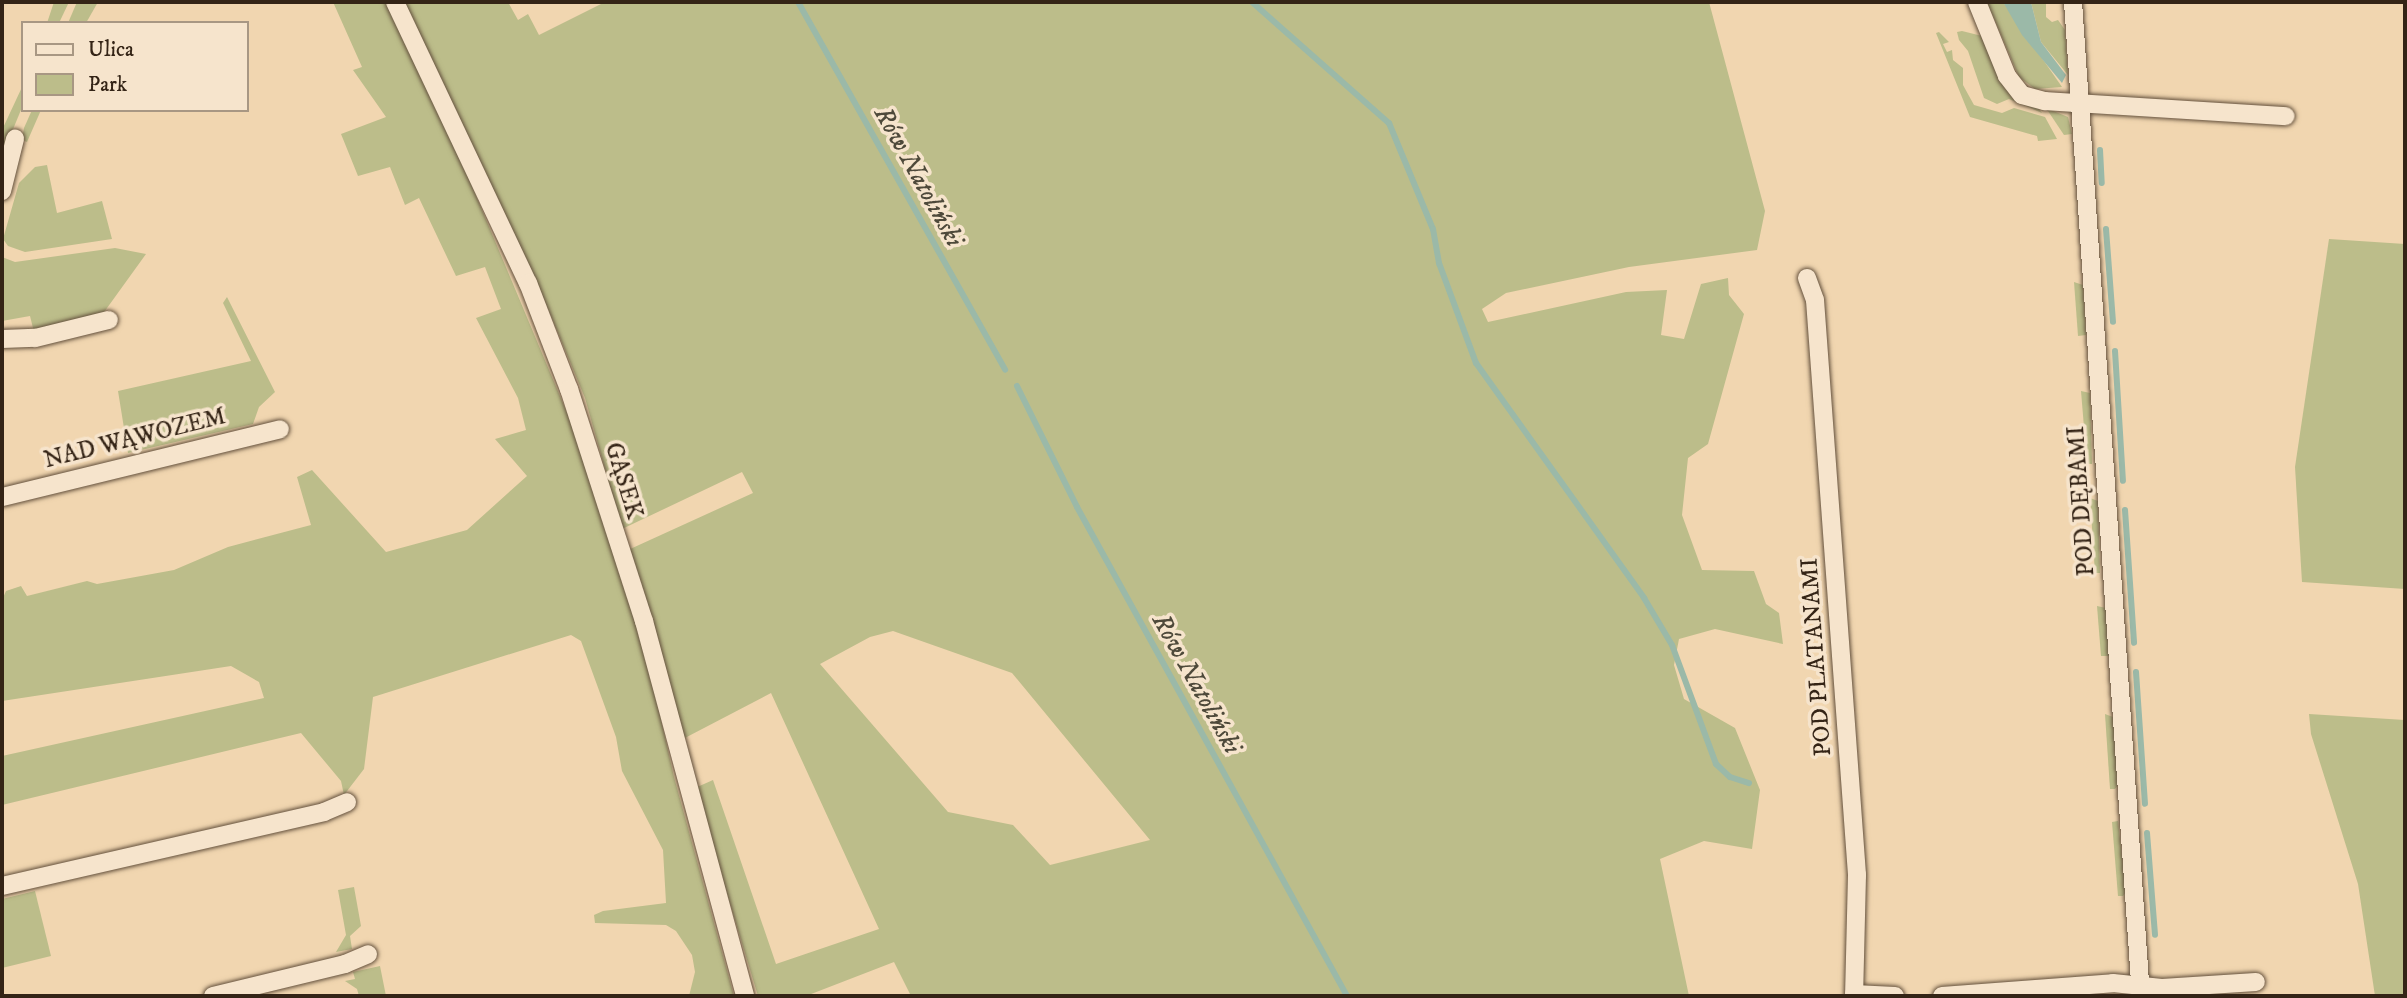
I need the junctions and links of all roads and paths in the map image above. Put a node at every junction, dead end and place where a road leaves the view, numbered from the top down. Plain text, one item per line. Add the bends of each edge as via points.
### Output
1 (395, 2) edge
2 (1976, 2) edge
3 (2073, 2) edge
4 (2078, 103) junction
5 (2286, 116) dead end
6 (15, 139) dead end
7 (2, 191) edge
8 (1807, 278) dead end
9 (109, 320) dead end
10 (2, 339) edge
11 (280, 429) dead end
12 (2, 497) edge
13 (347, 802) dead end
14 (2, 886) edge
15 (368, 954) dead end
16 (2256, 982) dead end
17 (2141, 992) edge
18 (213, 996) edge
19 (745, 996) edge
20 (1895, 996) edge
21 (1942, 996) edge

1 - 19 street, GĄSEK via 528,283 566,378 637,598
2 - 4 street via 2012,86 2034,98
3 - 4 street, POD DĘBAMI
4 - 5 street
4 - 17 street, POD DĘBAMI
6 - 7 street
8 - 20 street, POD PLATANAMI via 1815,300 1857,875 1854,994
9 - 10 street via 35,338
11 - 12 street, NAD WĄWOZEM
13 - 14 street via 324,812
15 - 18 street via 335,967
16 - 17 street
17 - 21 street via 2113,983

